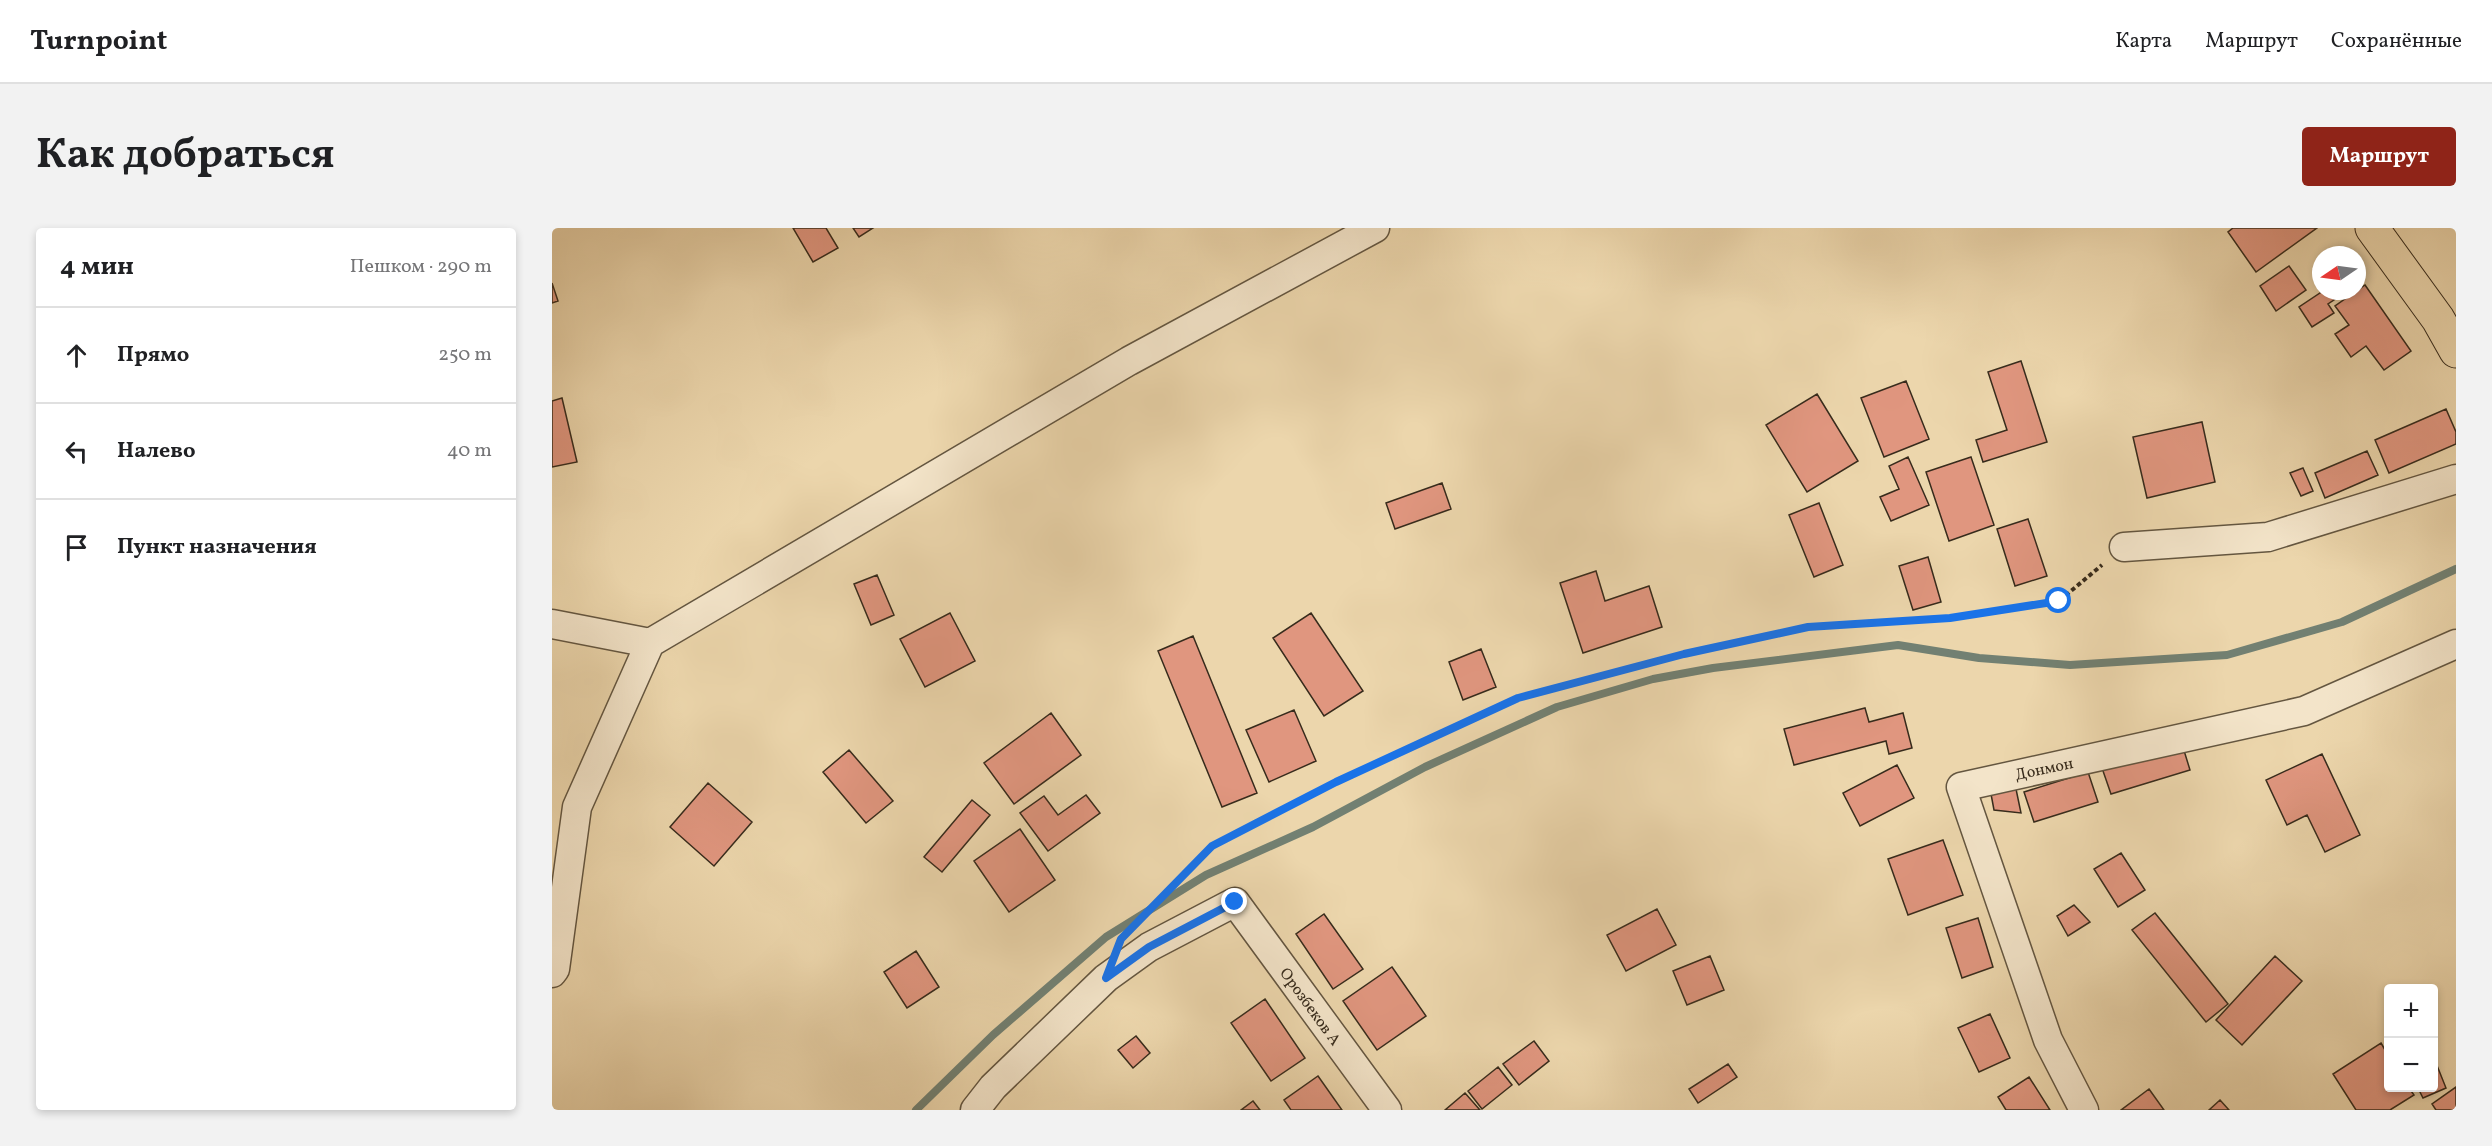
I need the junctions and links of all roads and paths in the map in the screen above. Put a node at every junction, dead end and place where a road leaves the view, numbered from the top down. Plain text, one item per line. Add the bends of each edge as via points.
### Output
1 (1376, 228) edge
2 (2372, 228) edge
3 (2456, 351) edge
4 (2456, 479) edge
5 (2124, 547) joint
6 (552, 624) edge
7 (650, 643) junction
8 (2456, 644) edge
9 (1140, 919) dead end
10 (552, 973) edge
11 (975, 1110) edge
12 (1387, 1110) edge
13 (2084, 1110) edge

1 - 7 street via 1129,361
2 - 3 highway via 2438,319
4 - 5 street via 2268,537
5 - 9 path via 2059,601 1950,618 1808,627 1684,654 1518,698 1336,782 1212,846
6 - 7 street
7 - 10 street via 577,807
8 - 13 street, Донмон via 2304,711 1961,787 2048,1040
11 - 12 street, Орозбеков А via 993,1087 1106,978 1149,947 1235,902

